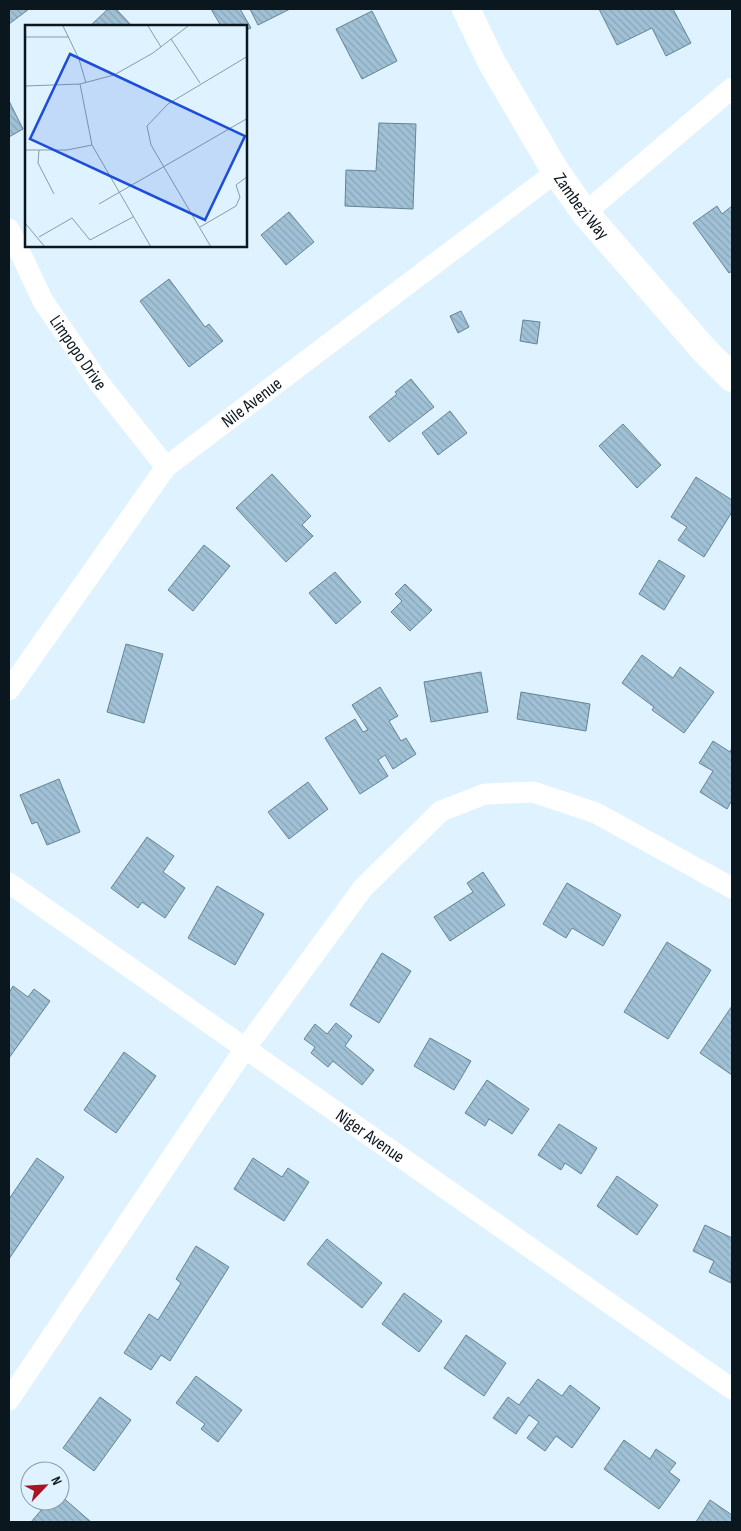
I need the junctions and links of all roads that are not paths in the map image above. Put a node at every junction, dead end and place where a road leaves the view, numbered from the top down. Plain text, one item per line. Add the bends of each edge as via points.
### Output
1 (466, 9) edge
2 (732, 88) edge
3 (556, 172) junction
4 (585, 213) junction
5 (9, 229) edge
6 (732, 378) edge
7 (166, 466) junction
8 (9, 690) edge
9 (9, 883) edge
10 (732, 888) edge
11 (244, 1050) junction
12 (732, 1389) edge
13 (9, 1400) edge

1 - 3 main road, Zambezi Way via 492,63
2 - 4 street
3 - 4 main road, Zambezi Way
3 - 7 street, Nile Avenue
4 - 6 main road, Zambezi Way
5 - 7 street, Limpopo Drive via 43,301 100,384
7 - 8 street, Nile Avenue
9 - 11 street, Niger Avenue
10 - 11 street via 596,813 533,792 485,794 441,811 363,888
11 - 12 street, Niger Avenue
11 - 13 street

